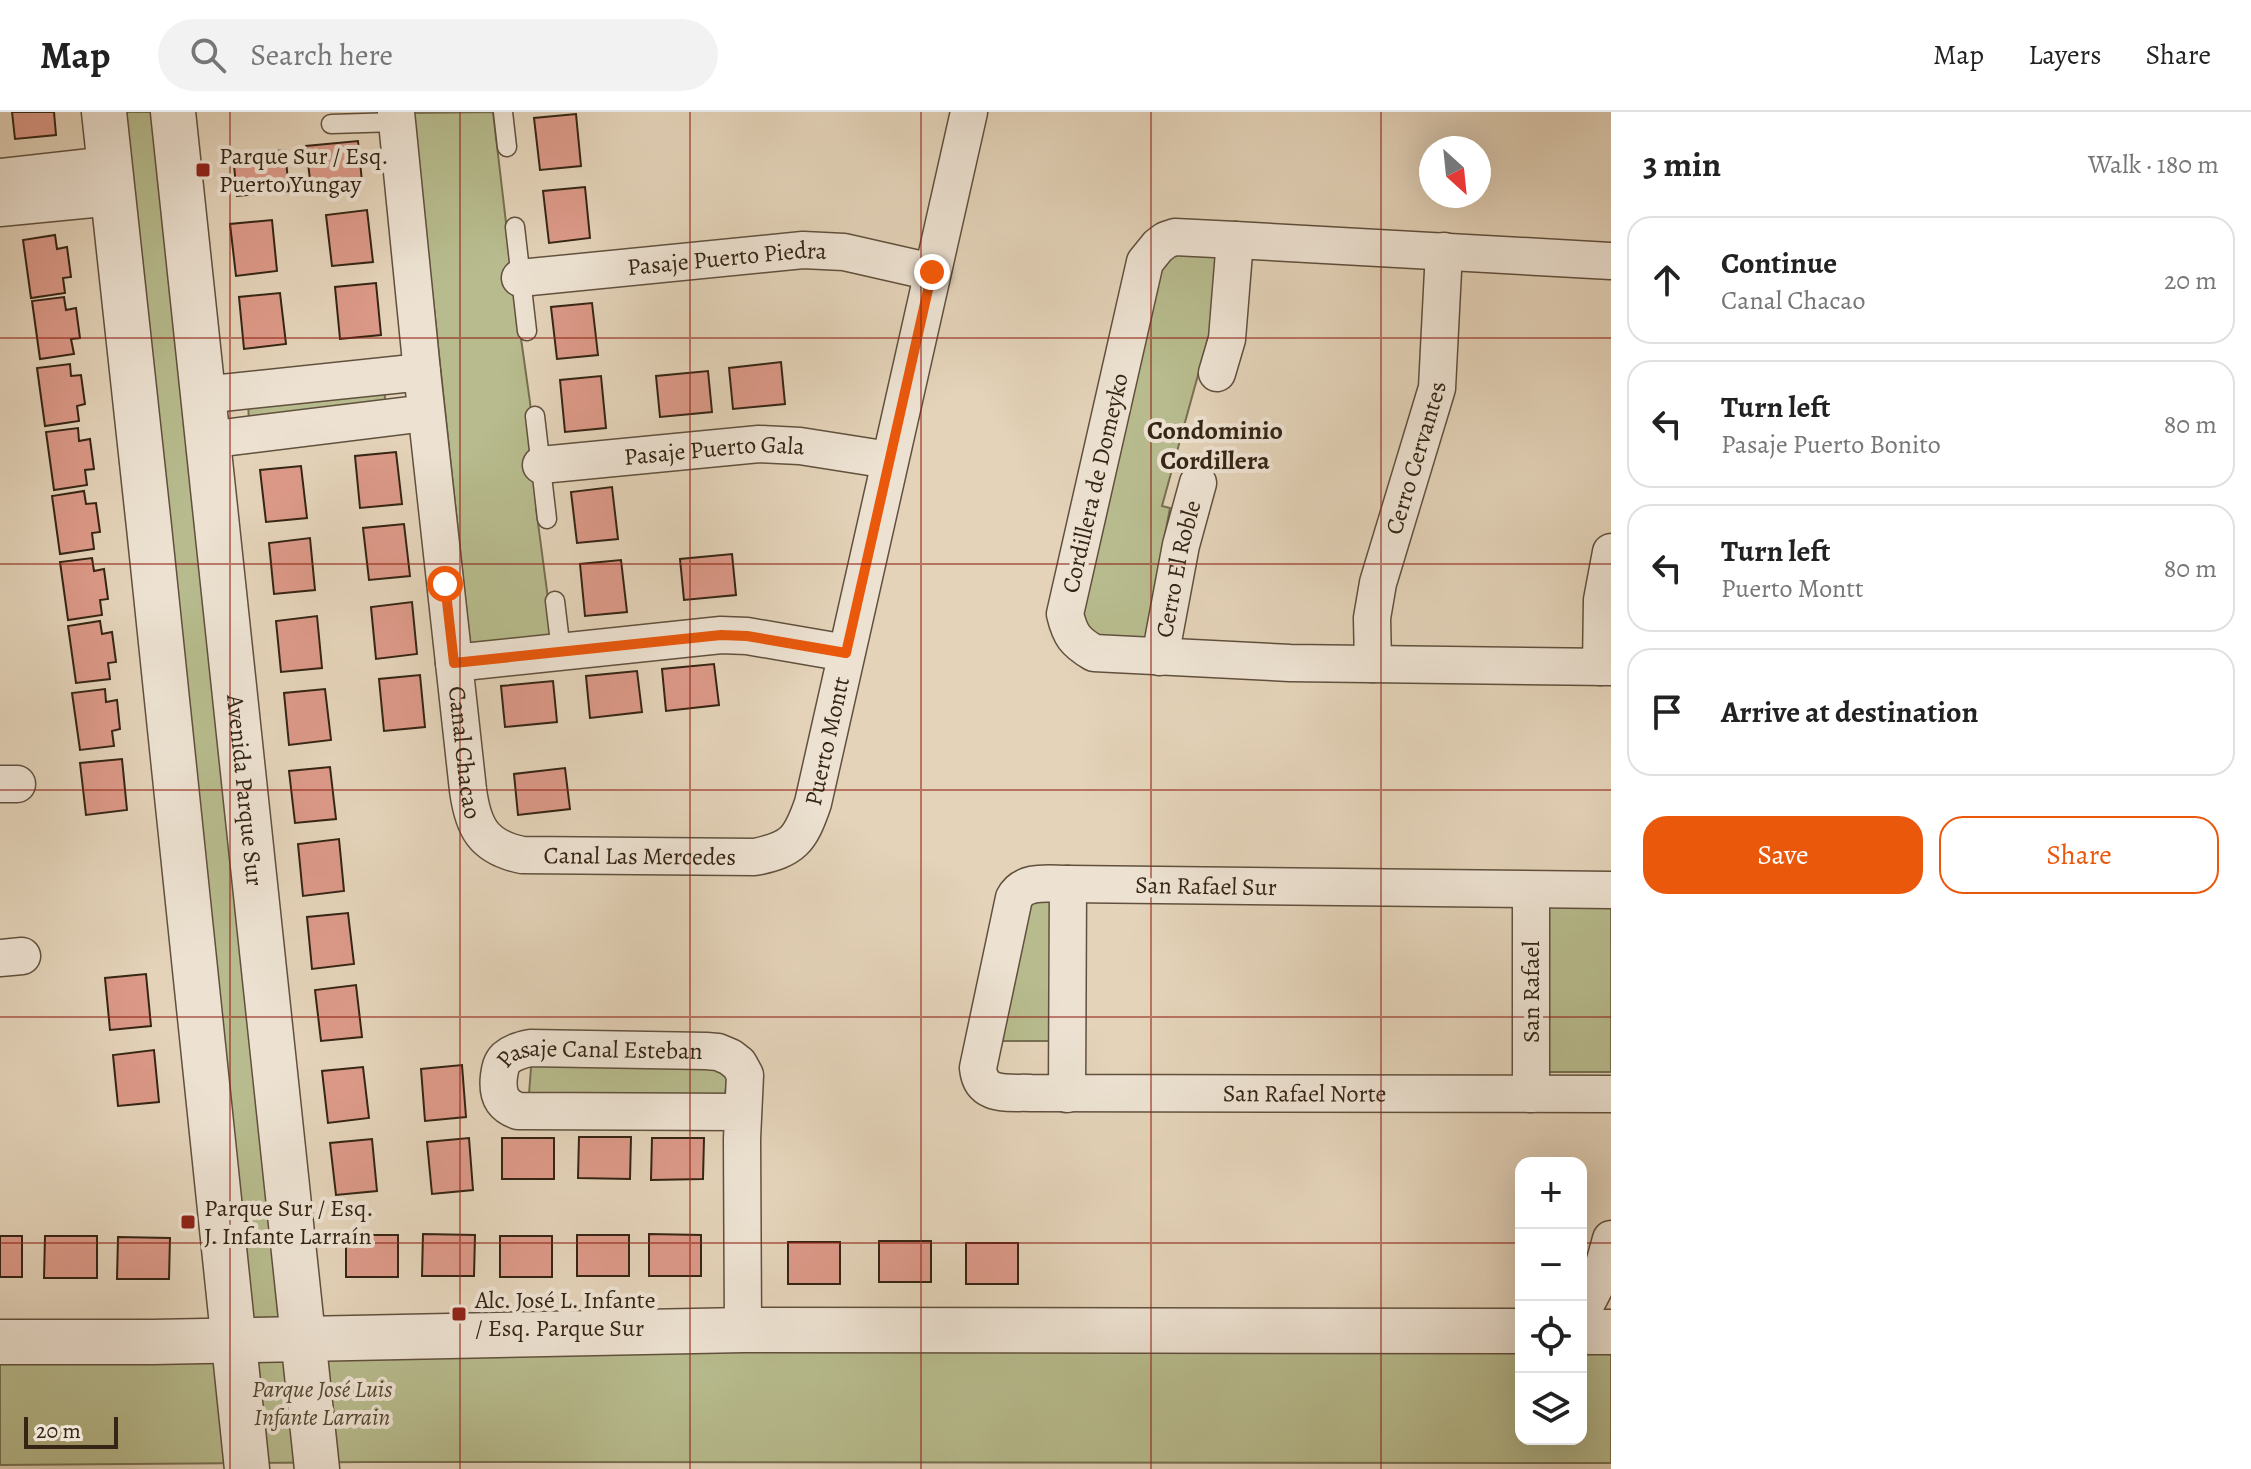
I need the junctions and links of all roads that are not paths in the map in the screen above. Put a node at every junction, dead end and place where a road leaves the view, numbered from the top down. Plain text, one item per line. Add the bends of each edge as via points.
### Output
1 (104, 112) edge
2 (173, 112) edge
3 (503, 112) edge
4 (969, 112) edge
5 (396, 117) edge
6 (331, 124) dead end
7 (507, 147) dead end
8 (0, 177) edge
9 (111, 181) junction
10 (0, 208) edge
11 (515, 227) dead end
12 (1235, 240) junction
13 (1444, 251) junction
14 (1611, 261) edge
15 (932, 272) junction
16 (520, 278) junction
17 (527, 331) dead end
18 (422, 372) junction
19 (1217, 373) dead end
20 (203, 395) junction
21 (426, 413) junction
22 (535, 416) dead end
23 (207, 440) junction
24 (889, 460) junction
25 (541, 465) junction
26 (1198, 483) dead end
27 (547, 519) dead end
28 (1611, 552) edge
29 (555, 601) dead end
30 (561, 651) junction
31 (846, 653) junction
32 (1160, 657) junction
33 (454, 663) junction
34 (1373, 664) junction
35 (1606, 667) edge
36 (493, 846) joint
37 (787, 848) joint
38 (1068, 884) junction
39 (1531, 890) junction
40 (1611, 890) edge
41 (997, 1091) joint
42 (1067, 1094) junction
43 (1531, 1094) junction
44 (1611, 1094) edge
45 (743, 1112) junction
46 (1611, 1239) edge
47 (1587, 1302) edge
48 (743, 1330) junction
49 (1515, 1331) edge
50 (1587, 1332) edge
51 (1611, 1332) edge
52 (304, 1337) junction
53 (234, 1339) junction
54 (0, 1342) edge
55 (247, 1469) edge
56 (317, 1469) edge

1 - 9 street
2 - 20 street, Avenida Parque Sur
3 - 7 lane
4 - 15 street, Puerto Montt
5 - 6 lane
5 - 18 street, Canal Chacao
8 - 9 street
9 - 10 street
9 - 53 street
11 - 16 lane
12 - 13 street, Cordillera de Domeyko
12 - 19 street via 1227,339
12 - 32 street, Cordillera de Domeyko via 1175,237 1145,262 1065,614 1077,643 1094,653
13 - 14 street, Cordillera de Domeyko
13 - 34 street, Cerro Cervantes via 1437,388 1378,583
15 - 16 street, Pasaje Puerto Piedra via 844,252 803,250
15 - 24 street, Puerto Montt
16 - 17 lane
18 - 20 street
18 - 21 street, Canal Chacao
20 - 23 street, Avenida Parque Sur
21 - 23 street
21 - 33 street, Canal Chacao
22 - 25 lane
23 - 52 street, Avenida Parque Sur
24 - 25 street, Pasaje Puerto Gala via 759,444
24 - 31 street, Puerto Montt
25 - 27 lane
26 - 32 street, Cerro El Roble
28 - 35 street via 1602,600
29 - 30 lane
30 - 31 street via 721,635
30 - 33 street
31 - 37 street, Puerto Montt via 813,803 803,829
32 - 34 street, Cordillera de Domeyko
33 - 36 street, Canal Chacao via 470,807
34 - 35 street, Cordillera de Domeyko
36 - 37 street, Canal Las Mercedes via 522,855 755,857
38 - 39 street, San Rafael Sur
38 - 41 street, San Rafael Sur via 1026,886 1014,898 978,1068 979,1080
38 - 42 street
39 - 40 street, San Rafael Sur
39 - 43 street, San Rafael
41 - 42 street, San Rafael Norte
42 - 43 street, San Rafael Norte
43 - 44 street, San Rafael Norte
45 - 45 street, Pasaje Canal Esteban via 745,1075 739,1064 718,1052 530,1048 503,1061 497,1089 509,1108 518,1111
45 - 48 street, Pasaje Canal Esteban
46 - 47 street
48 - 49 street
48 - 52 street
50 - 51 street
52 - 53 street
52 - 56 street, Avenida Parque Sur
53 - 54 street
53 - 55 street

